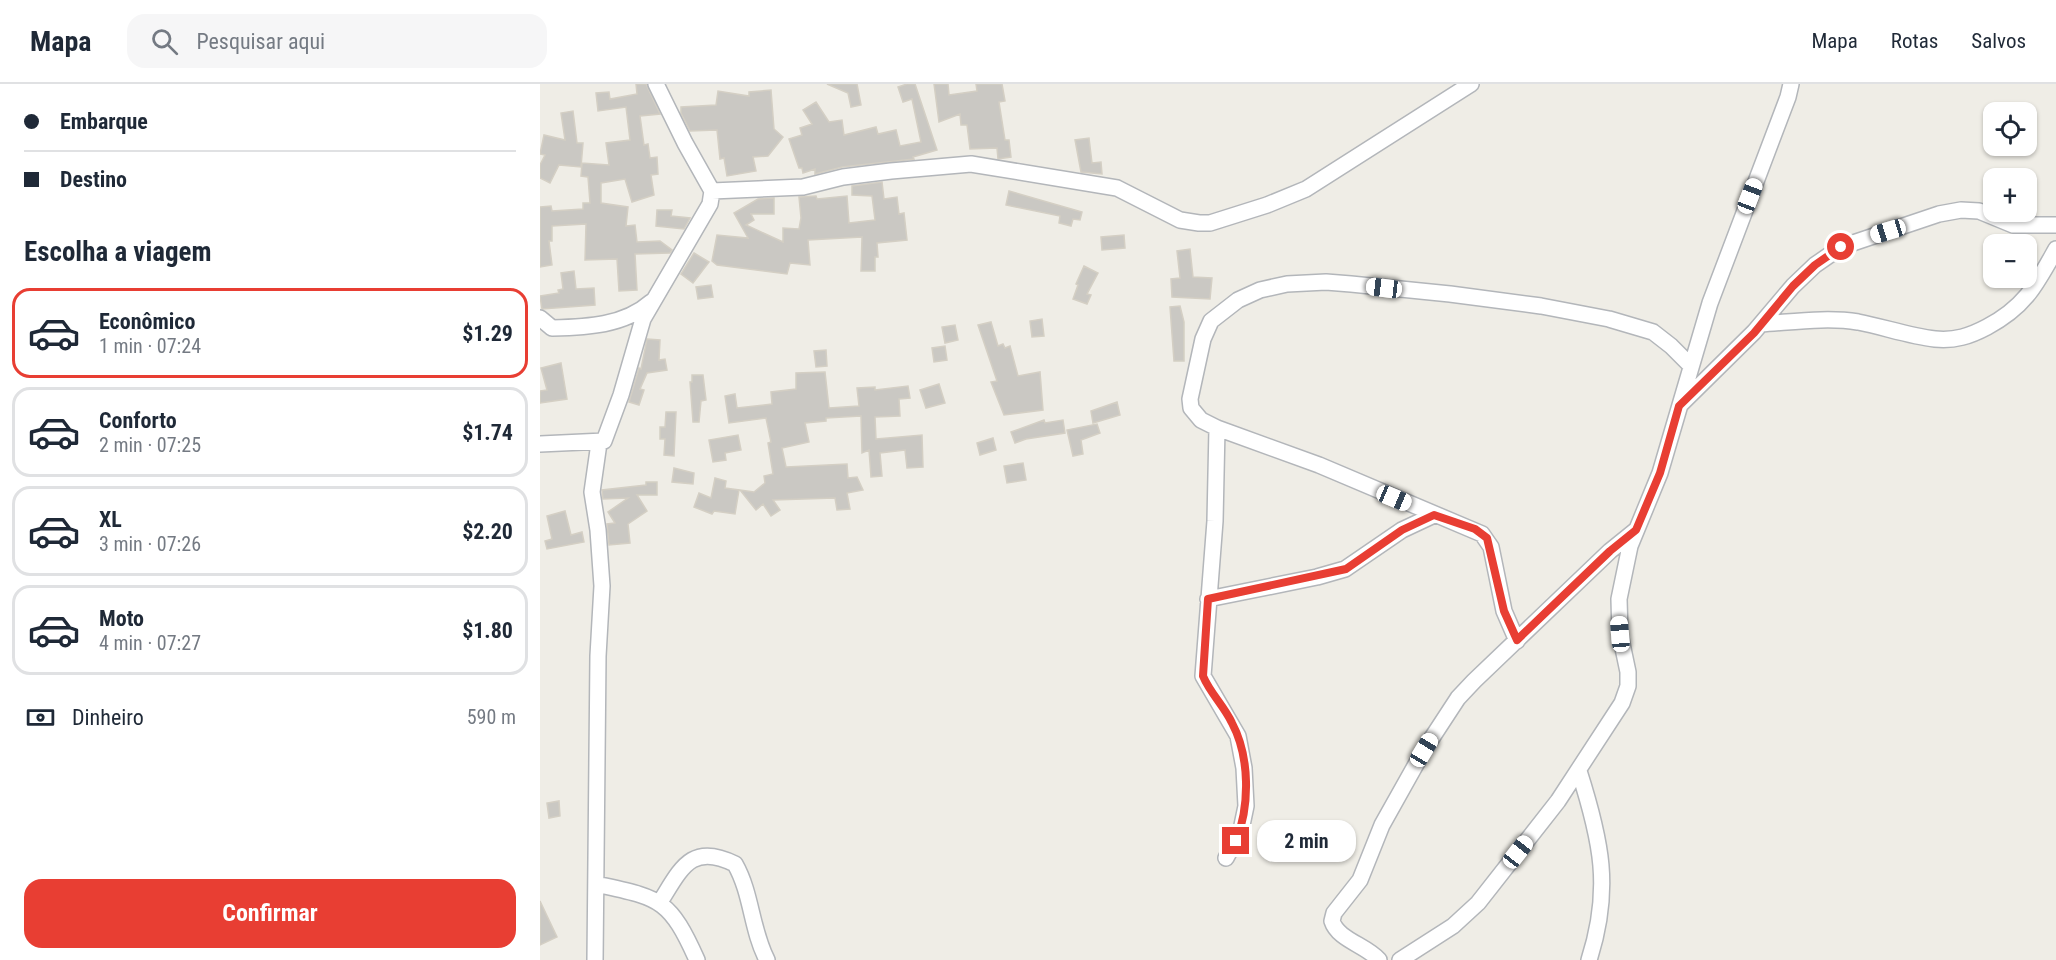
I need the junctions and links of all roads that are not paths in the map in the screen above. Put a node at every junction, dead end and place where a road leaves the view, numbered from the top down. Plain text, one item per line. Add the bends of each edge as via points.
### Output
1 (656, 84) edge
2 (1471, 84) edge
3 (1791, 84) edge
4 (712, 190) junction
5 (2056, 225) edge
6 (2056, 249) edge
7 (660, 294) junction
8 (540, 318) edge
9 (1761, 324) junction
10 (1689, 365) junction
11 (1679, 406) junction
12 (1217, 428) junction
13 (598, 443) junction
14 (540, 444) edge
15 (1434, 515) junction
16 (1636, 530) junction
17 (1208, 599) junction
18 (1517, 640) junction
19 (1579, 771) junction
20 (1226, 858) dead end
21 (596, 884) junction
22 (660, 902) junction
23 (1403, 959) edge
24 (595, 960) edge
25 (696, 960) edge
26 (767, 960) edge
27 (1379, 960) edge
28 (1589, 960) edge

1 - 4 street
2 - 4 street via 1306,189 1284,200 1210,223 1180,220 1110,186 971,164 843,177 803,187
3 - 10 street
4 - 7 street via 710,204
5 - 9 street via 2013,225 1979,211 1961,210 1864,238 1841,247 1815,265
6 - 9 street via 2015,311 1960,339 1935,339 1848,321
7 - 8 street via 638,312 610,323 552,328
7 - 13 street via 643,319 607,437
9 - 11 street
10 - 11 street
10 - 12 street via 1653,332 1609,319 1450,294 1326,282 1287,284 1238,300 1211,321 1206,331 1191,408
11 - 16 street via 1660,473
12 - 15 street via 1319,465
12 - 17 street
13 - 14 street
13 - 21 street via 592,482 602,613 598,656
15 - 17 street via 1402,530 1346,569
15 - 18 street via 1475,529 1487,538 1504,611
16 - 18 street
16 - 19 street via 1619,599 1628,686 1613,721
17 - 20 street via 1203,676 1233,725 1244,768 1244,819
18 - 27 street via 1458,698 1440,723 1382,825 1360,880 1334,913 1332,921 1338,932
19 - 23 street via 1478,903 1453,926
19 - 28 street via 1598,835 1601,860 1600,915
21 - 22 street
21 - 24 street
22 - 25 street via 682,929
22 - 26 street via 681,868 698,858 711,855 735,864

